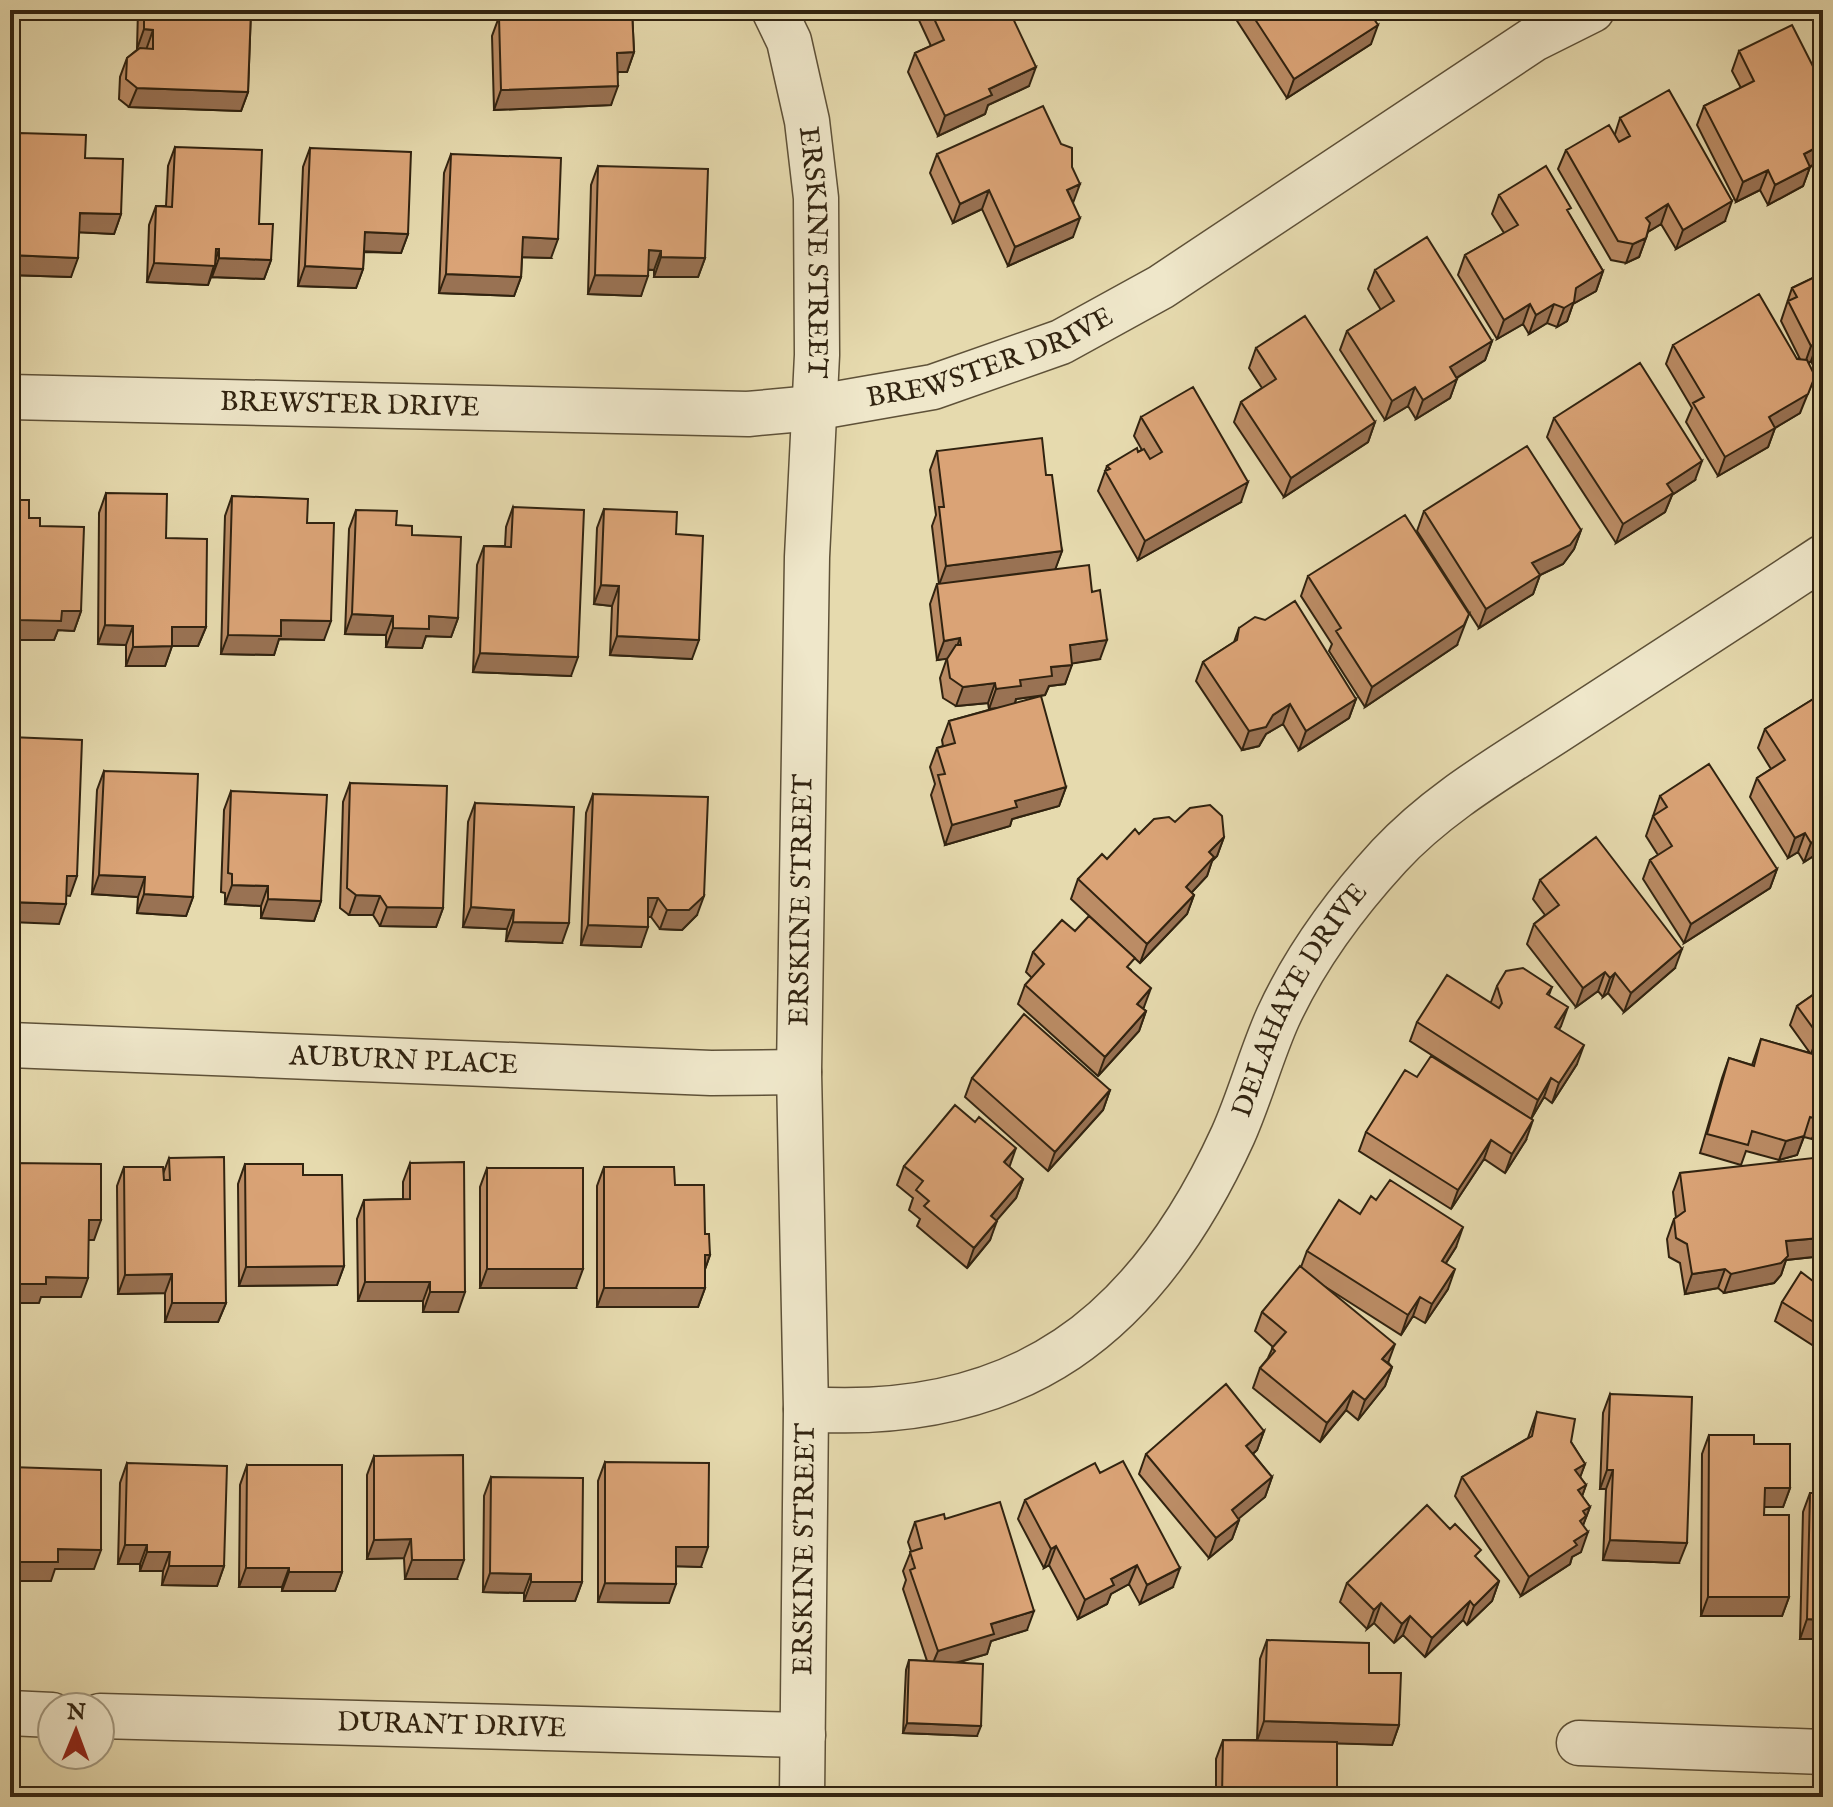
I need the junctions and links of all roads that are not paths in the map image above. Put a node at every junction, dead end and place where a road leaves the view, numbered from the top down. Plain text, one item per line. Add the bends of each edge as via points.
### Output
1 (774, 10) edge
2 (1592, 10) edge
3 (1526, 24) edge
4 (10, 397) edge
5 (813, 408) junction
6 (1823, 557) edge
7 (10, 1045) edge
8 (799, 1072) junction
9 (806, 1409) junction
10 (10, 1713) edge
11 (36, 1714) edge
12 (116, 1716) edge
13 (803, 1735) junction
14 (1579, 1743) dead end
15 (1823, 1752) edge
16 (802, 1797) edge

1 - 5 street, ERSKINE STREET via 789,41 801,94 816,198
2 - 3 street, BREWSTER DRIVE
3 - 5 street, BREWSTER DRIVE via 1161,287 1061,342 933,387
4 - 5 street, BREWSTER DRIVE via 748,414
5 - 8 street, ERSKINE STREET
6 - 9 street, DELAHAYE DRIVE via 1450,800 1393,851 1345,904 1311,954 1278,1018 1233,1135 1190,1218 1140,1282 1085,1339 1036,1371 981,1394 911,1408
7 - 8 street, AUBURN PLACE via 711,1073
8 - 9 street, ERSKINE STREET
9 - 13 street, ERSKINE STREET
10 - 11 street
12 - 13 street, DURANT DRIVE
13 - 16 street, ERSKINE STREET
14 - 15 street

